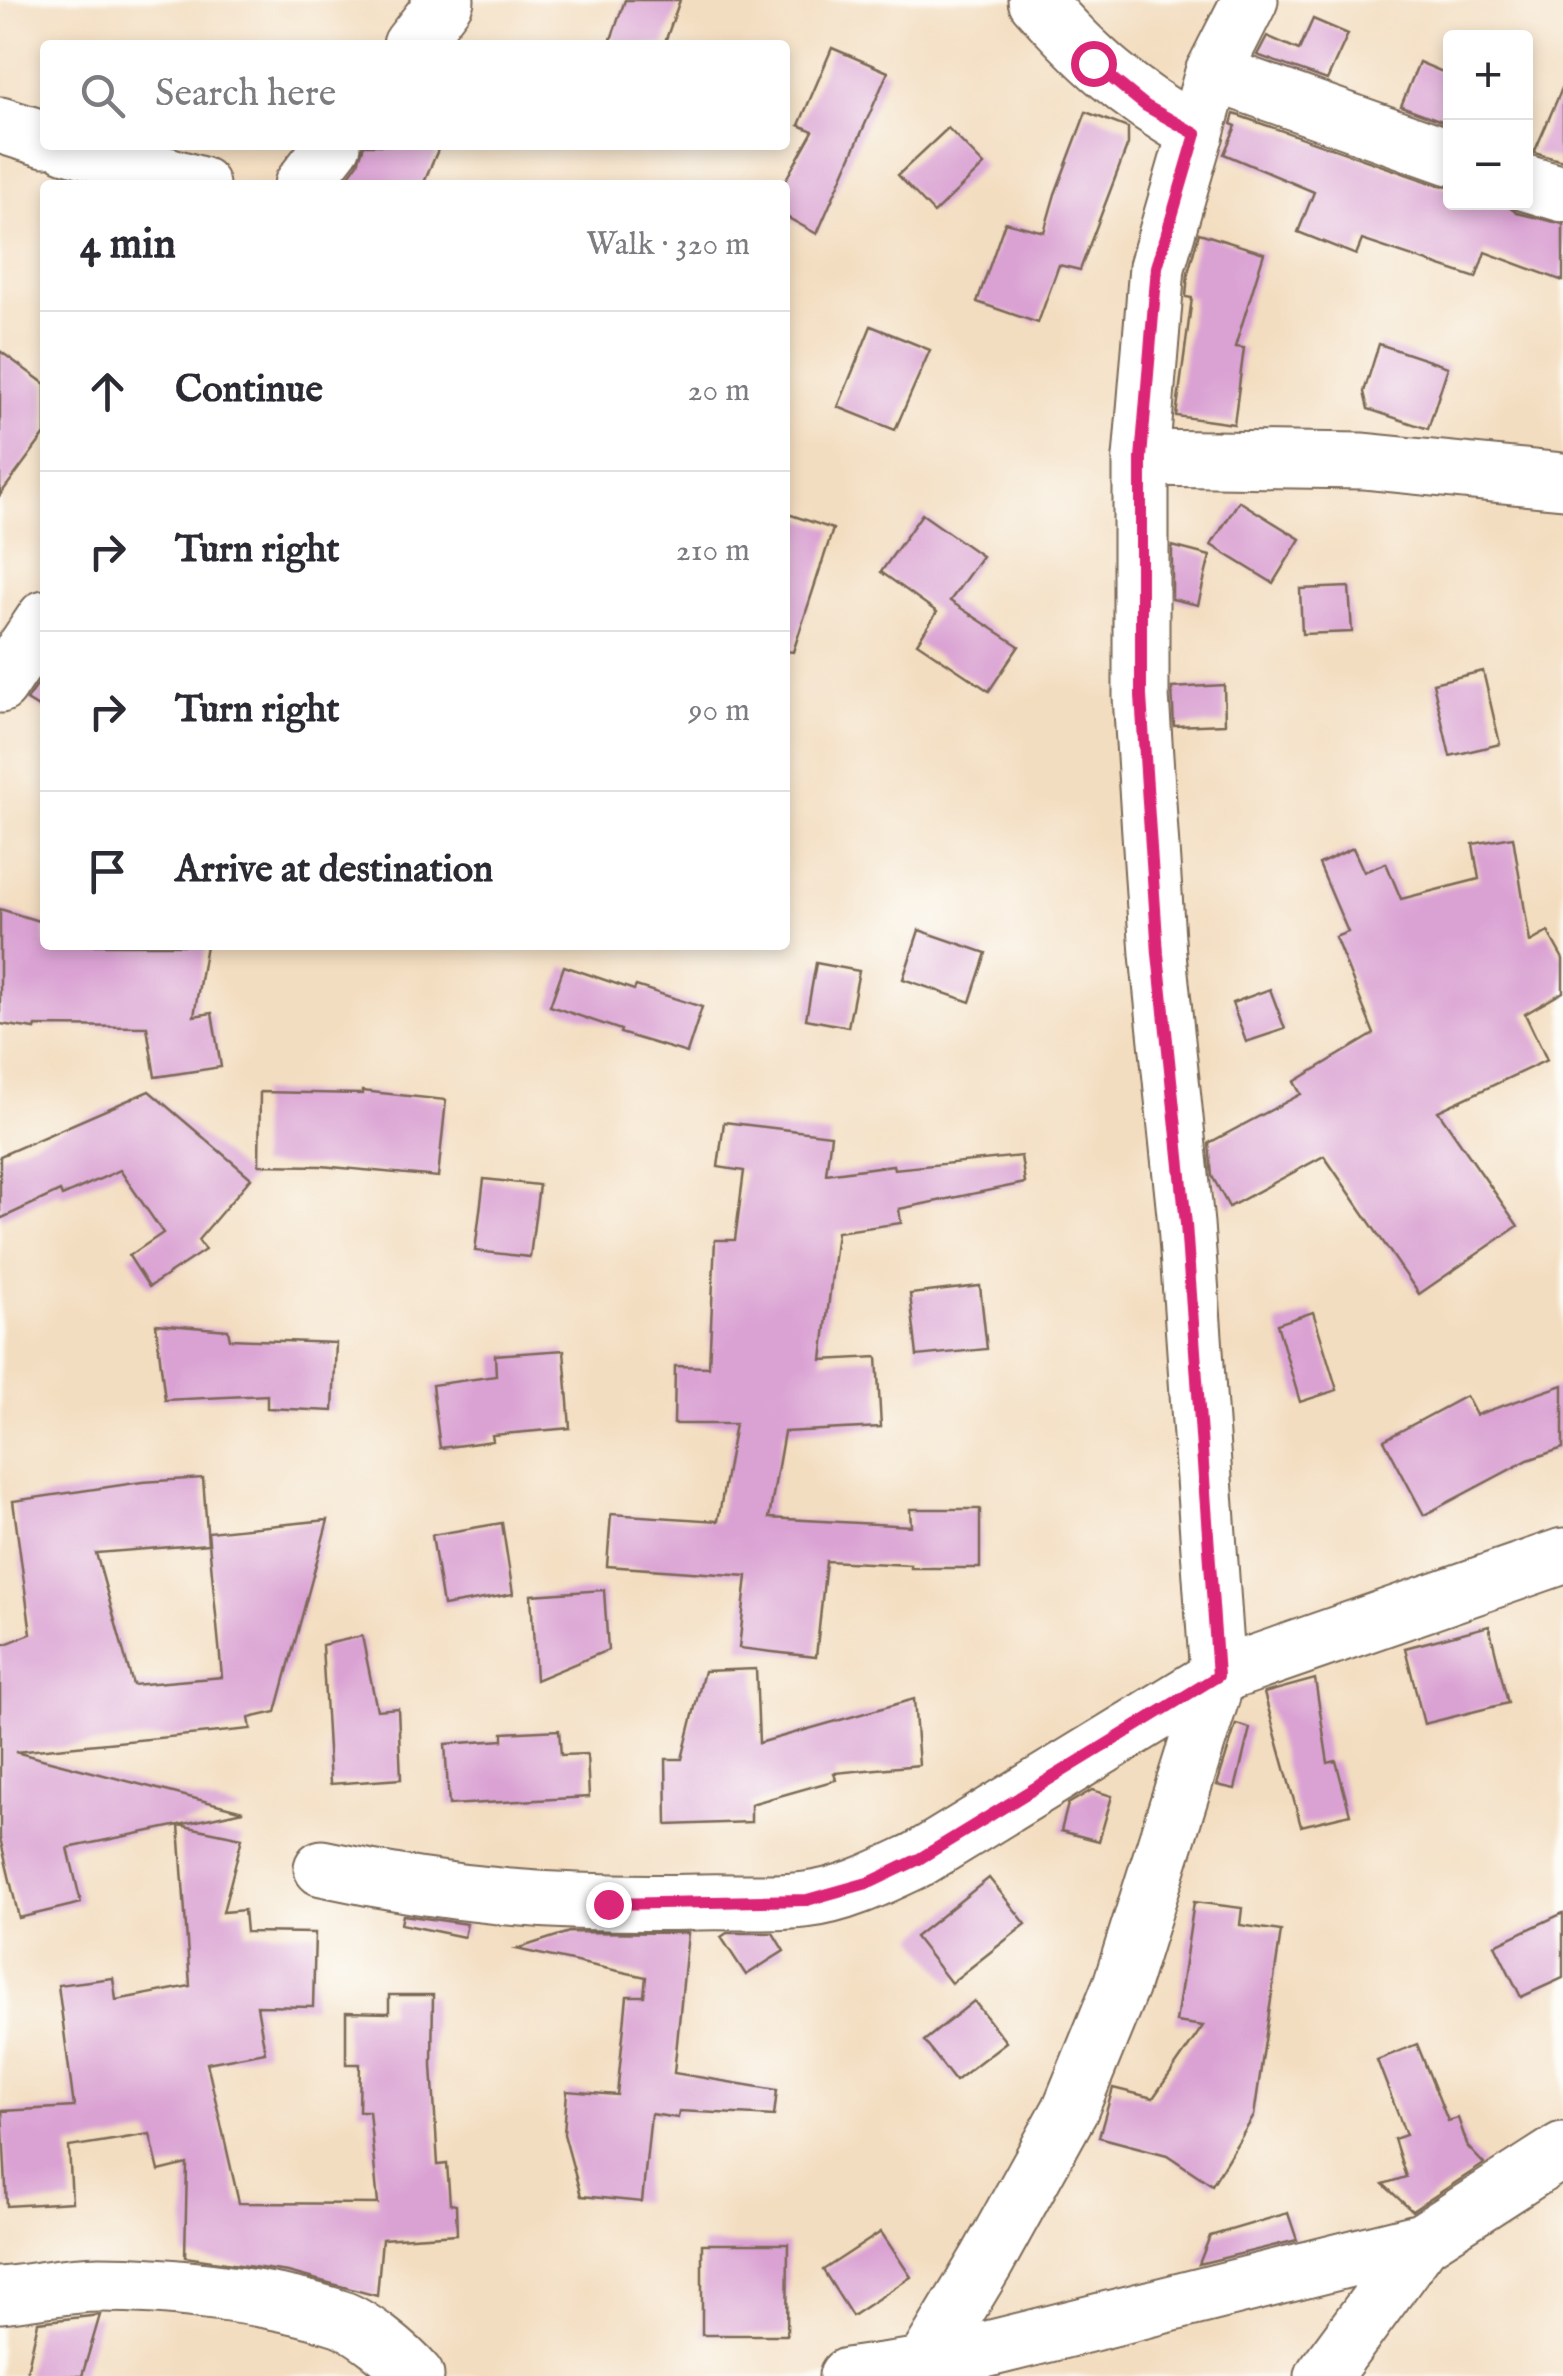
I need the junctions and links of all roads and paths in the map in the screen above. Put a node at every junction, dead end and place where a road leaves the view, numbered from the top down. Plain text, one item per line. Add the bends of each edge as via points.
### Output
1 (446, 0) edge
2 (1036, 0) edge
3 (1250, 0) edge
4 (415, 40) edge
5 (1213, 74) junction
6 (0, 125) edge
7 (1196, 134) junction
8 (40, 137) edge
9 (84, 150) edge
10 (329, 150) edge
11 (1443, 155) edge
12 (185, 180) edge
13 (306, 180) edge
14 (1533, 185) edge
15 (1563, 194) edge
16 (1141, 458) junction
17 (1563, 481) edge
18 (40, 625) edge
19 (0, 685) edge
20 (1563, 1556) edge
21 (1218, 1676) junction
22 (322, 1868) dead end
23 (1563, 2150) edge
24 (1422, 2241) junction
25 (0, 2296) edge
26 (924, 2364) junction
27 (416, 2376) edge
28 (847, 2376) edge
29 (1323, 2376) edge

1 - 4 street
2 - 7 street via 1093,63 1146,106
3 - 5 street
5 - 7 street
5 - 11 street
6 - 8 street
7 - 16 street via 1157,267
9 - 12 street
10 - 13 street
14 - 15 street
16 - 17 street via 1364,461
16 - 21 street via 1144,736
18 - 19 street
20 - 21 street
21 - 22 street via 919,1859 871,1882 807,1900 608,1904 483,1897
21 - 26 street via 1122,1985 1070,2110
23 - 24 street
24 - 26 street
24 - 29 street
25 - 27 street via 98,2284 264,2302 340,2318
26 - 28 street

